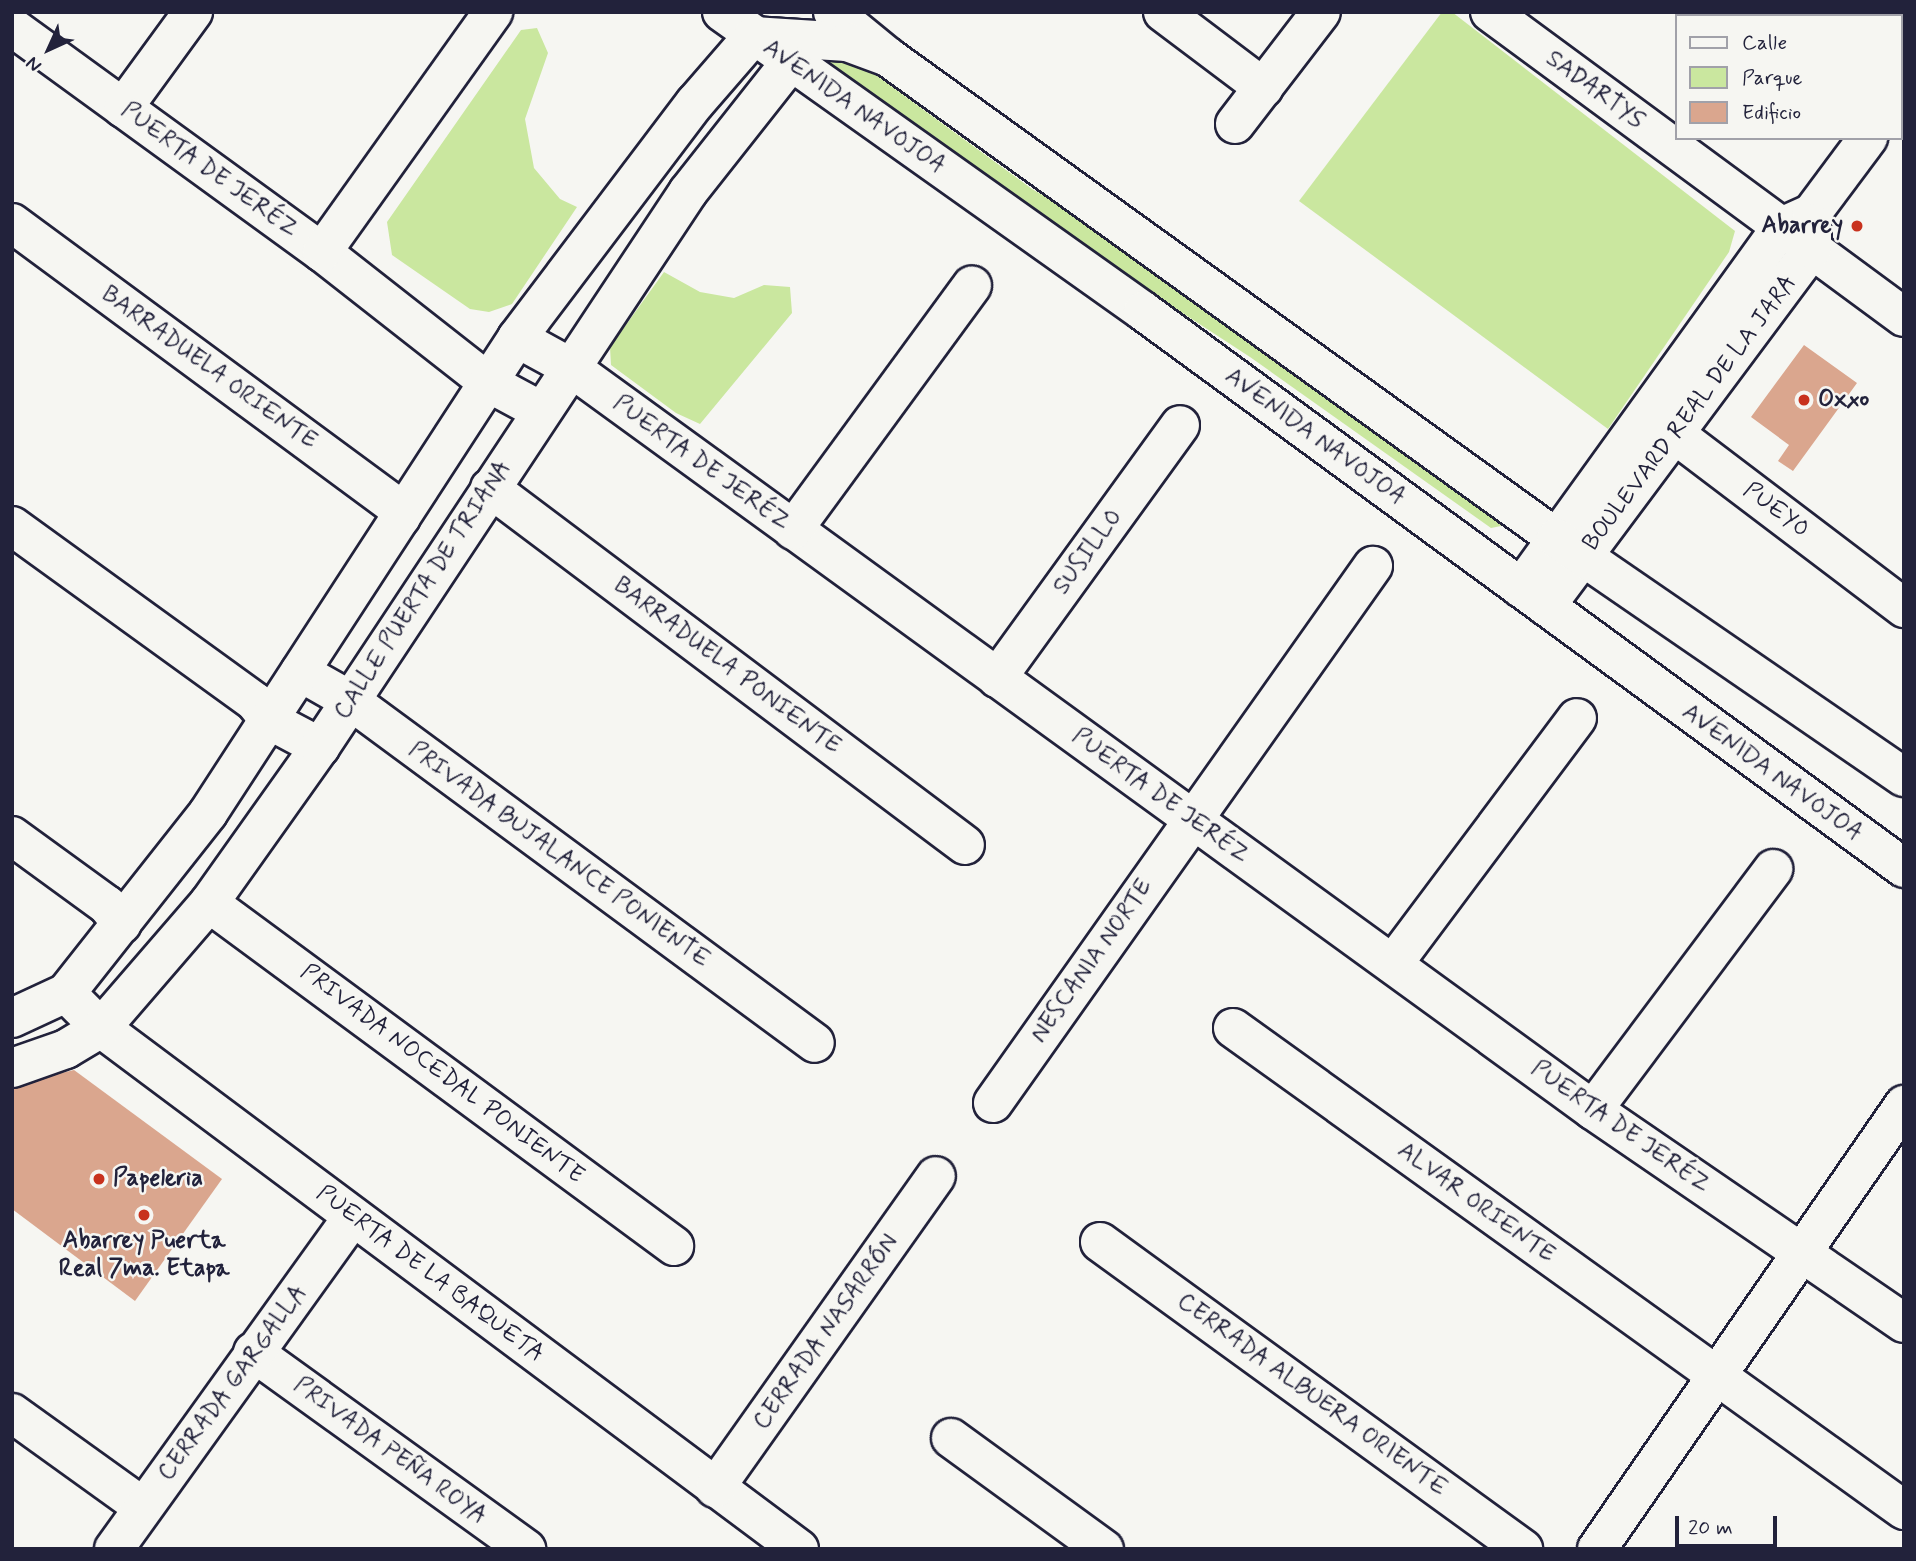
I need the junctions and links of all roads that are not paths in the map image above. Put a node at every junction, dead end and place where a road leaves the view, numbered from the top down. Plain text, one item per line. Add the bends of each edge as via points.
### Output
1 (193, 12) edge
2 (493, 12) edge
3 (722, 12) edge
4 (832, 12) edge
5 (1163, 12) edge
6 (1321, 12) edge
7 (1490, 12) edge
8 (12, 27) edge
9 (753, 36) junction
10 (888, 57) junction
11 (790, 63) junction
12 (1264, 88) junction
13 (123, 108) junction
14 (1236, 124) dead end
15 (1867, 140) edge
16 (651, 166) junction
17 (688, 192) junction
18 (12, 223) edge
19 (1802, 230) junction
20 (322, 252) junction
21 (972, 285) dead end
22 (1904, 317) edge
23 (517, 338) junction
24 (570, 367) junction
25 (489, 383) junction
26 (541, 411) junction
27 (1660, 423) junction
28 (1180, 425) dead end
29 (490, 488) junction
30 (401, 518) junction
31 (12, 526) edge
32 (793, 530) junction
33 (1570, 547) junction
34 (1373, 566) dead end
35 (1533, 597) junction
36 (1904, 608) edge
37 (300, 672) junction
38 (996, 678) junction
39 (351, 701) junction
40 (1577, 718) dead end
41 (269, 720) junction
42 (320, 747) junction
43 (1904, 777) edge
44 (1192, 819) junction
45 (12, 836) edge
46 (965, 845) dead end
47 (1904, 867) edge
48 (1773, 869) dead end
49 (209, 903) junction
50 (122, 924) junction
51 (1393, 964) junction
52 (66, 993) junction
53 (12, 1018) edge
54 (101, 1028) junction
55 (1233, 1028) dead end
56 (815, 1044) dead end
57 (12, 1068) edge
58 (993, 1103) dead end
59 (1904, 1105) edge
60 (1593, 1110) junction
61 (936, 1176) dead end
62 (353, 1217) junction
63 (1100, 1242) dead end
64 (674, 1246) dead end
65 (1803, 1253) junction
66 (1904, 1323) edge
67 (253, 1352) junction
68 (1719, 1377) junction
69 (12, 1413) edge
70 (951, 1438) dead end
71 (715, 1488) junction
72 (144, 1507) junction
73 (1904, 1510) edge
74 (114, 1549) edge
75 (526, 1549) edge
76 (799, 1549) edge
77 (1104, 1549) edge
78 (1523, 1549) edge
79 (1597, 1549) edge

1 - 13 street
2 - 20 street
3 - 9 street, AVENIDA NAVOJOA
4 - 10 street
5 - 12 street
6 - 12 street
7 - 19 street, SADARTYS
8 - 13 street, PUERTA DE JERÉZ
9 - 10 street via 847,42
9 - 11 street, AVENIDA NAVOJOA
9 - 16 street via 695,103
10 - 33 street
11 - 17 street, CALLE PUERTA DE TRIANA
11 - 35 street, AVENIDA NAVOJOA via 1143,311
12 - 14 street
13 - 20 street, PUERTA DE JERÉZ
15 - 19 street, BOULEVARD REAL DE LA JARA
16 - 17 street
16 - 23 street
17 - 24 street, CALLE PUERTA DE TRIANA
18 - 30 street, BARRADUELA ORIENTE via 392,503
19 - 22 street, SADARTYS
19 - 27 street, BOULEVARD REAL DE LA JARA
20 - 25 street, PUERTA DE JERÉZ
21 - 32 street
23 - 24 street, PUERTA DE JERÉZ
23 - 25 street
24 - 26 street, CALLE PUERTA DE TRIANA
24 - 32 street, PUERTA DE JERÉZ
25 - 26 street, PUERTA DE JERÉZ
25 - 30 street
26 - 29 street, CALLE PUERTA DE TRIANA
27 - 33 street, BOULEVARD REAL DE LA JARA
27 - 36 street, PUEYO
28 - 38 street, SUSILLO
29 - 39 street, CALLE PUERTA DE TRIANA
29 - 46 street, BARRADUELA PONIENTE
30 - 37 street
31 - 41 street via 255,702
32 - 38 street, PUERTA DE JERÉZ
33 - 35 street, BOULEVARD REAL DE LA JARA
33 - 43 street
34 - 44 street, NESCANIA NORTE
35 - 47 street, AVENIDA NAVOJOA
37 - 39 street, PRIVADA BUJALANCE PONIENTE
37 - 41 street
38 - 44 street, PUERTA DE JERÉZ
39 - 42 street, CALLE PUERTA DE TRIANA
39 - 56 street, PRIVADA BUJALANCE PONIENTE
40 - 51 street
41 - 42 street
41 - 50 street via 208,813
42 - 49 street, CALLE PUERTA DE TRIANA
44 - 51 street, PUERTA DE JERÉZ
44 - 58 street, NESCANIA NORTE
45 - 50 street via 107,905
48 - 60 street
49 - 54 street, CALLE PUERTA DE TRIANA
49 - 64 street, PRIVADA NOCEDAL PONIENTE
50 - 52 street
51 - 60 street, PUERTA DE JERÉZ
52 - 53 street
52 - 54 street, PUERTA DE LA BAQUETA
54 - 57 street, CALLE PUERTA DE TRIANA via 66,1049
54 - 62 street, PUERTA DE LA BAQUETA
55 - 68 street, ALVAR ORIENTE
59 - 65 street
60 - 65 street, PUERTA DE JERÉZ
61 - 71 street, CERRADA NASARRÓN
62 - 67 street, CERRADA GARGALLA
62 - 71 street, PUERTA DE LA BAQUETA
63 - 78 street, CERRADA ALBUERA ORIENTE
65 - 66 street, PUERTA DE JERÉZ
65 - 68 street
67 - 72 street, CERRADA GARGALLA
67 - 75 street, PRIVADA PEÑA ROYA
68 - 73 street, ALVAR ORIENTE
68 - 79 street
69 - 72 street
70 - 77 street
71 - 76 street, PUERTA DE LA BAQUETA
72 - 74 street, CERRADA GARGALLA

